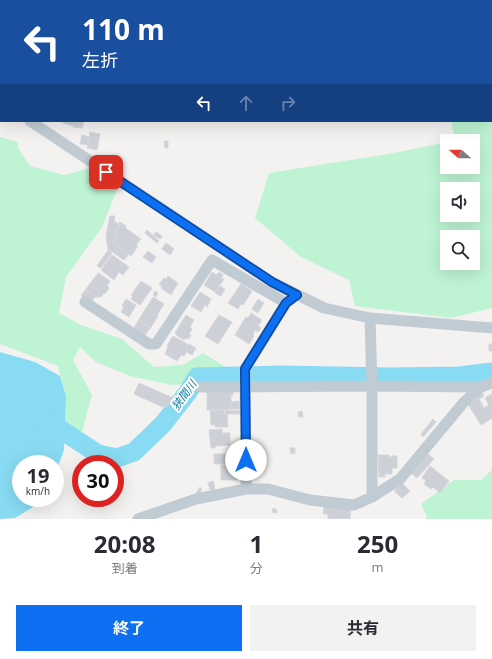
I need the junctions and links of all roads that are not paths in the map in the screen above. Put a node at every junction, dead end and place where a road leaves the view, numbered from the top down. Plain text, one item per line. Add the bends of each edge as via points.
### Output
1 (32, 122) edge
2 (297, 295) junction
3 (85, 302) dead end
4 (286, 303) junction
5 (370, 318) junction
6 (492, 328) edge
7 (492, 383) edge
8 (246, 386) junction
9 (372, 386) junction
10 (198, 387) dead end
11 (481, 387) junction
12 (246, 489) junction
13 (372, 497) junction
14 (138, 519) edge

1 - 2 street via 272,282
2 - 4 street
2 - 5 street via 324,308
3 - 4 street via 149,344 156,344 212,260
4 - 8 street via 245,369
5 - 6 street
5 - 9 street
7 - 11 street
8 - 9 street
8 - 10 street
8 - 12 street
9 - 11 street
9 - 13 street
11 - 13 street via 464,402 400,479
12 - 13 street via 268,489 310,500 354,504
12 - 14 street via 196,499

